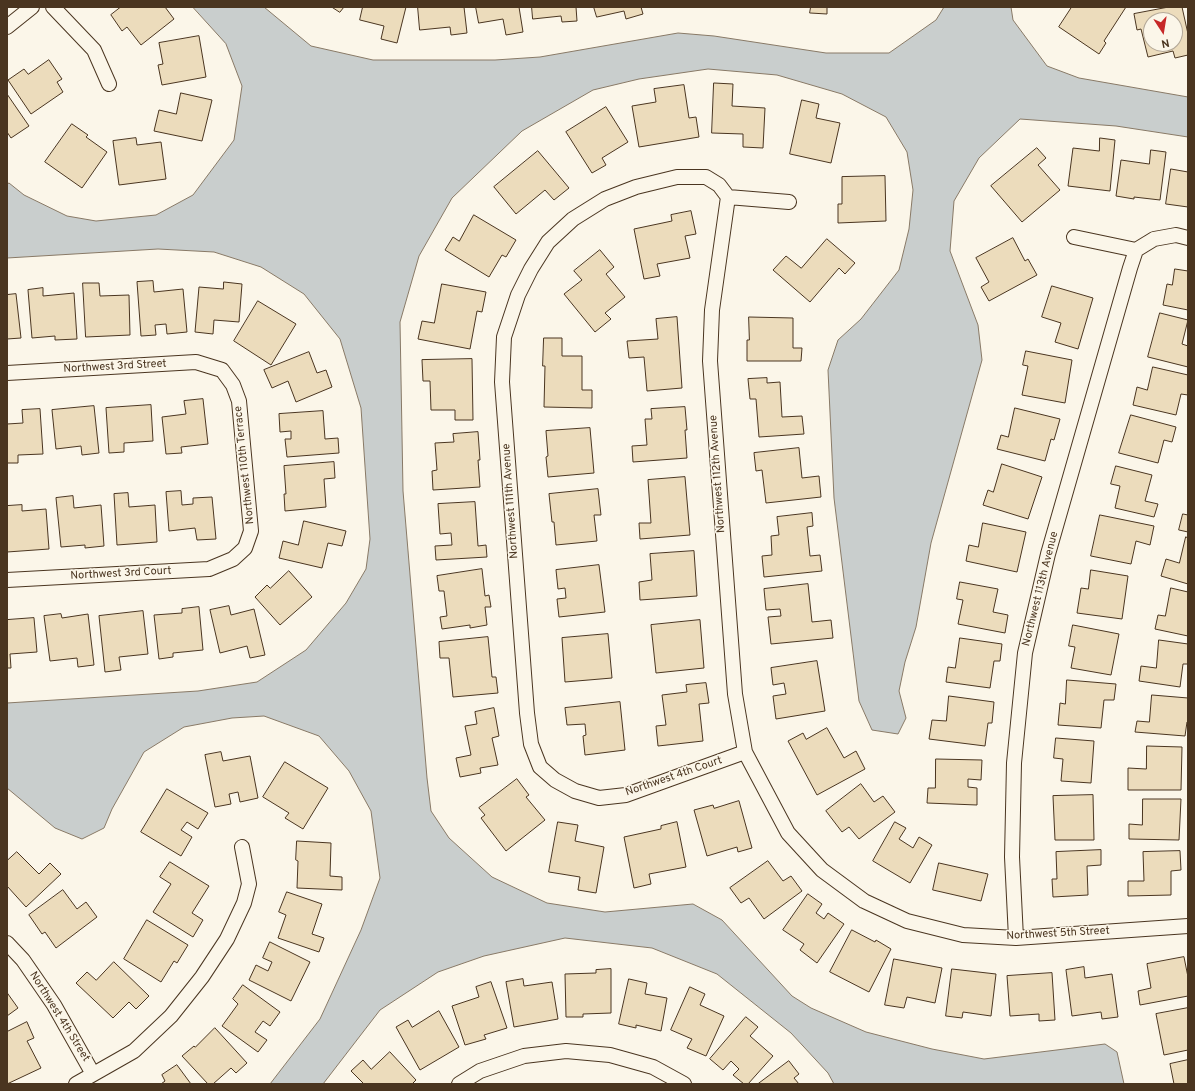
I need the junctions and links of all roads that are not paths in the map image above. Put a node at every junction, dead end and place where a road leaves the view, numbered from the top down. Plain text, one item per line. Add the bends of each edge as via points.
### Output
1 (32, 7) edge
2 (53, 7) edge
3 (7, 27) edge
4 (109, 84) dead end
5 (728, 197) junction
6 (789, 202) dead end
7 (1074, 237) dead end
8 (1188, 238) edge
9 (1136, 250) junction
10 (222, 370) joint
11 (7, 373) edge
12 (233, 559) joint
13 (7, 580) edge
14 (745, 752) junction
15 (540, 767) joint
16 (242, 847) dead end
17 (1188, 926) edge
18 (1016, 938) junction
19 (7, 943) edge
20 (94, 1074) junction
21 (76, 1084) edge
22 (459, 1084) edge
23 (684, 1084) edge

1 - 3 street
2 - 4 street via 94,50
5 - 6 street
5 - 14 street, Northwest 112th Avenue via 712,310 710,361 735,694
5 - 15 street, Northwest 111th Avenue via 719,185 706,177 677,176 605,199 573,219 548,242 518,295 504,337 502,382 527,713 531,744
7 - 9 street
8 - 9 street via 1176,236 1154,239
9 - 18 street, Northwest 113th Avenue via 1048,554 1025,653 1014,763 1012,857
10 - 11 street, Northwest 3rd Street via 196,362
10 - 12 street, Northwest 110th Terrace via 233,385 238,401 251,531 244,548
12 - 13 street, Northwest 3rd Court via 209,569
14 - 15 street, Northwest 4th Court via 626,795 599,798 575,791 555,780
14 - 18 street, Northwest 5th Street via 788,833 822,870 864,901 907,921 963,935
16 - 20 street via 249,884 244,903 227,939 202,977 171,1016 134,1051
17 - 18 street, Northwest 5th Street
19 - 20 street, Northwest 4th Street via 23,960 54,1005
20 - 21 street
22 - 23 street via 480,1071 524,1056 566,1051 610,1055 653,1067

